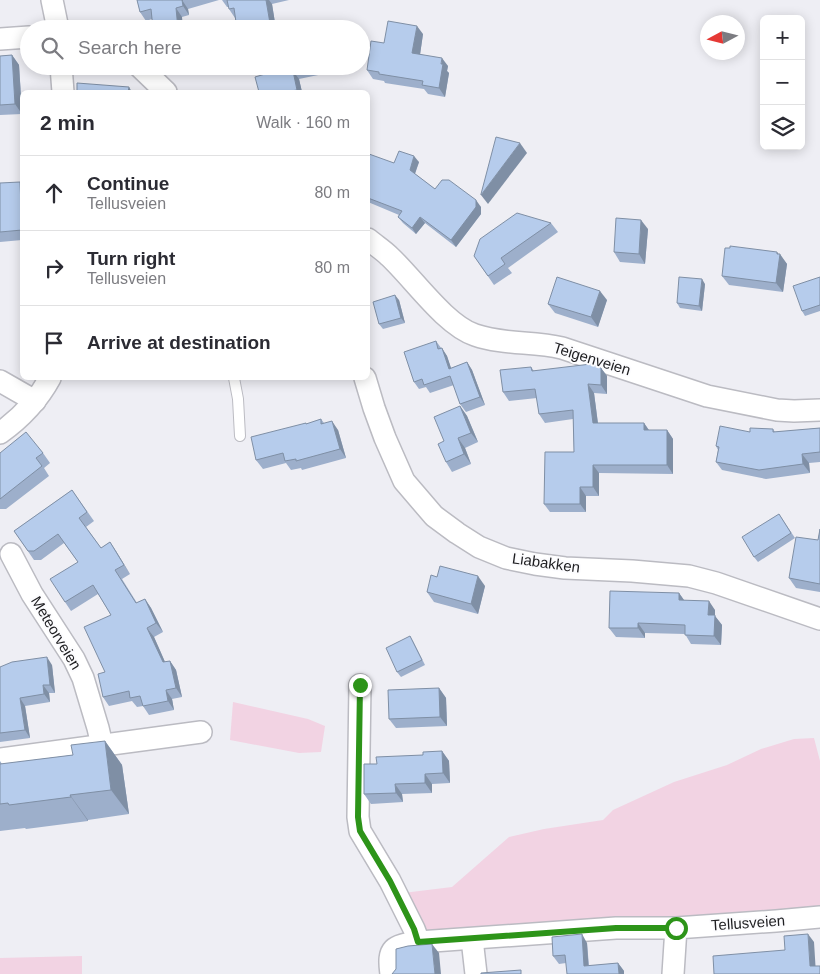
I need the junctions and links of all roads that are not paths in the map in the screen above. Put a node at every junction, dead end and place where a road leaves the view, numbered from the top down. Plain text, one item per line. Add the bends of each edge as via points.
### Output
1 (52, 0) edge
2 (63, 0) edge
3 (56, 20) edge
4 (60, 20) edge
5 (20, 38) edge
6 (0, 39) edge
7 (62, 75) edge
8 (148, 75) edge
9 (63, 90) edge
10 (164, 90) edge
11 (370, 242) edge
12 (49, 380) edge
13 (234, 380) edge
14 (366, 380) edge
15 (0, 381) edge
16 (35, 401) junction
17 (820, 410) edge
18 (0, 433) edge
19 (240, 436) dead end
20 (11, 554) dead end
21 (820, 619) edge
22 (360, 685) dead end
23 (202, 732) dead end
24 (102, 744) junction
25 (0, 760) edge
26 (820, 917) edge
27 (676, 928) junction
28 (472, 939) junction
29 (418, 942) junction
30 (390, 974) edge
31 (476, 974) edge
32 (673, 974) edge

1 - 3 street
2 - 4 street
5 - 6 street
7 - 9 street
8 - 10 street
11 - 17 street, Teigenveien via 388,255 445,315 474,335 495,341 562,348 707,396 777,410
12 - 16 street
13 - 19 lane
14 - 21 street, Liabakken via 404,481 434,516 479,547 506,558 534,564 689,576
15 - 16 street
16 - 18 street
20 - 24 street, Meteorveien via 32,594 74,659 83,678
22 - 29 street via 360,831 390,881
23 - 24 street
24 - 25 street
26 - 27 street, Tellusveien
27 - 28 street, Tellusveien via 616,928
27 - 32 street
28 - 29 street, Tellusveien
28 - 31 street
29 - 30 street, Tellusveien via 392,950

